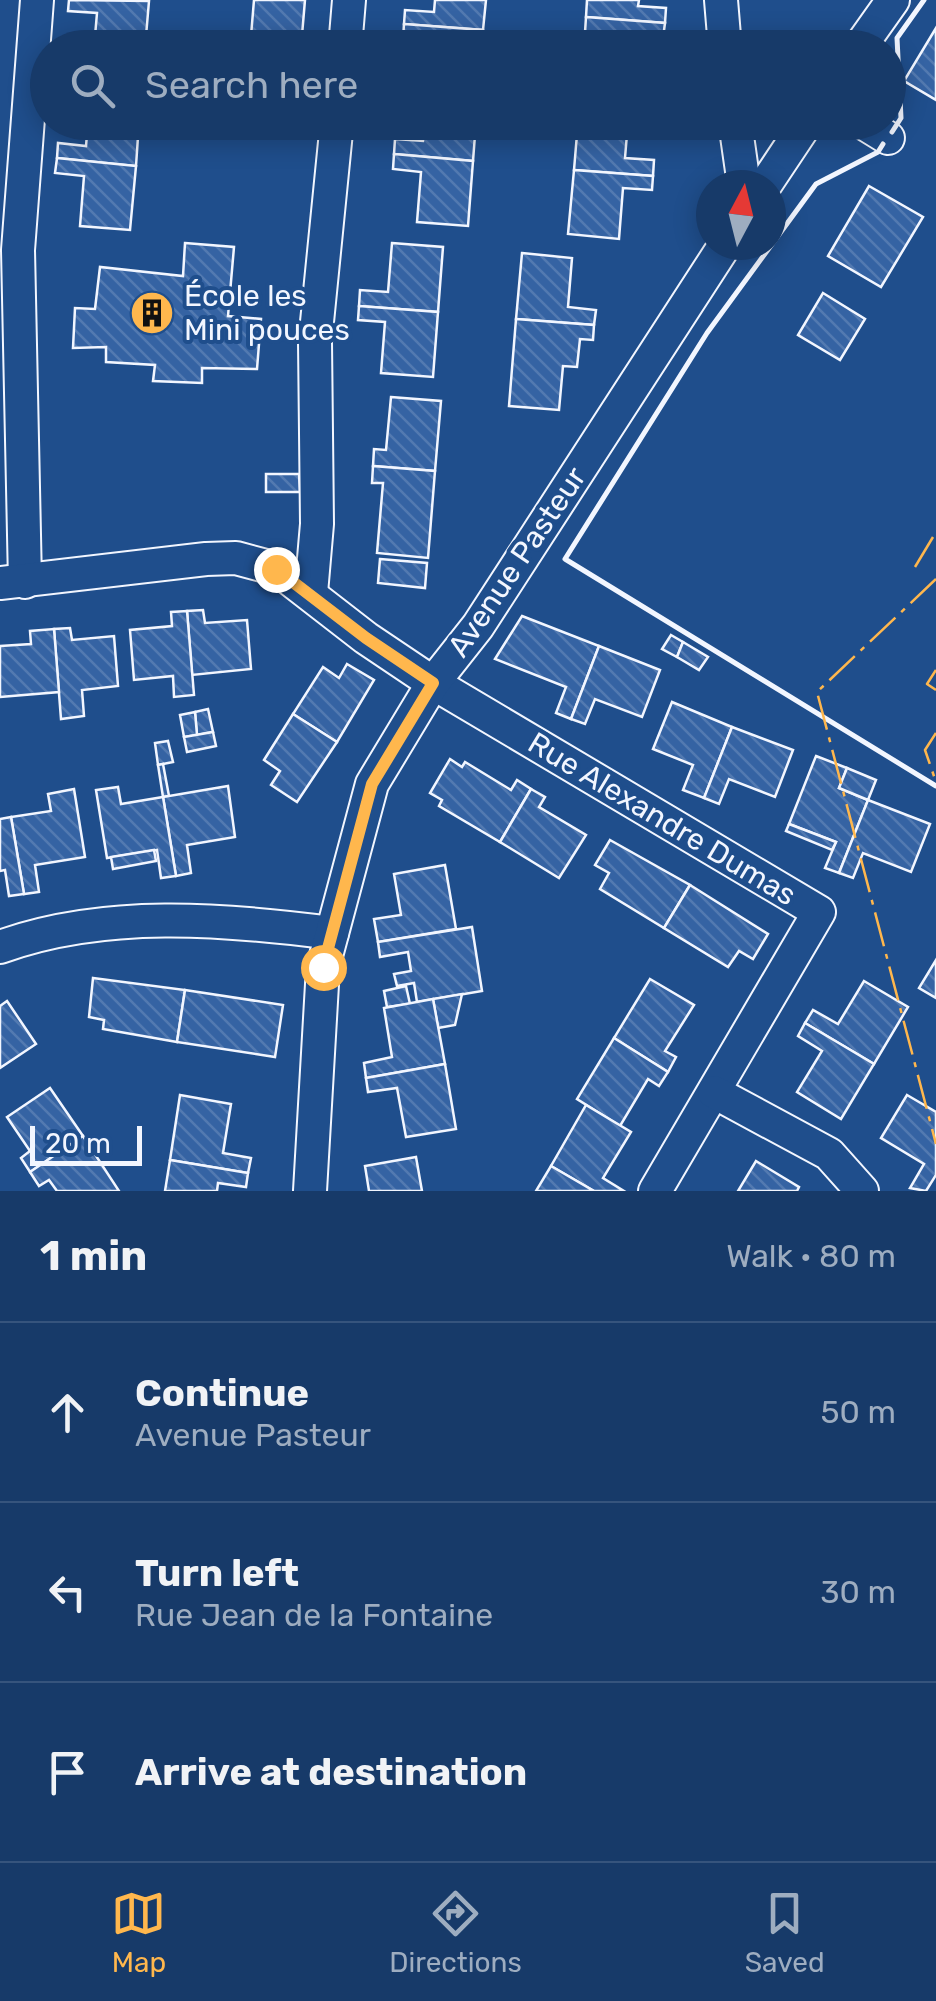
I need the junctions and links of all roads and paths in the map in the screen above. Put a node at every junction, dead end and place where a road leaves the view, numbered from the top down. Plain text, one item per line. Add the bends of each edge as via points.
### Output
1 (36, 0) edge
2 (350, 0) edge
3 (721, 0) edge
4 (892, 0) edge
5 (33, 30) edge
6 (346, 30) edge
7 (724, 30) edge
8 (871, 30) edge
9 (30, 54) edge
10 (335, 140) edge
11 (738, 140) edge
12 (795, 140) edge
13 (742, 170) edge
14 (775, 170) edge
15 (9, 244) edge
16 (716, 260) edge
17 (13, 583) edge
18 (311, 593) junction
19 (433, 683) junction
20 (332, 933) junction
21 (0, 947) edge
22 (714, 1092) junction
23 (310, 1191) edge
24 (654, 1191) edge
25 (862, 1191) edge

1 - 5 street
2 - 6 street
3 - 7 street
4 - 8 street
9 - 15 street
10 - 18 street via 315,342
11 - 13 street
12 - 14 street
15 - 17 street
16 - 19 street, Avenue Pasteur via 478,626
17 - 18 street via 236,558 276,569
18 - 19 street
19 - 20 street, Avenue Pasteur via 372,784
19 - 22 street, Rue Alexandre Dumas via 819,912
20 - 21 street via 141,922 92,925
20 - 23 street, Avenue Pasteur via 323,967
22 - 24 street, Rue Alexandre Dumas
22 - 25 street via 828,1154

